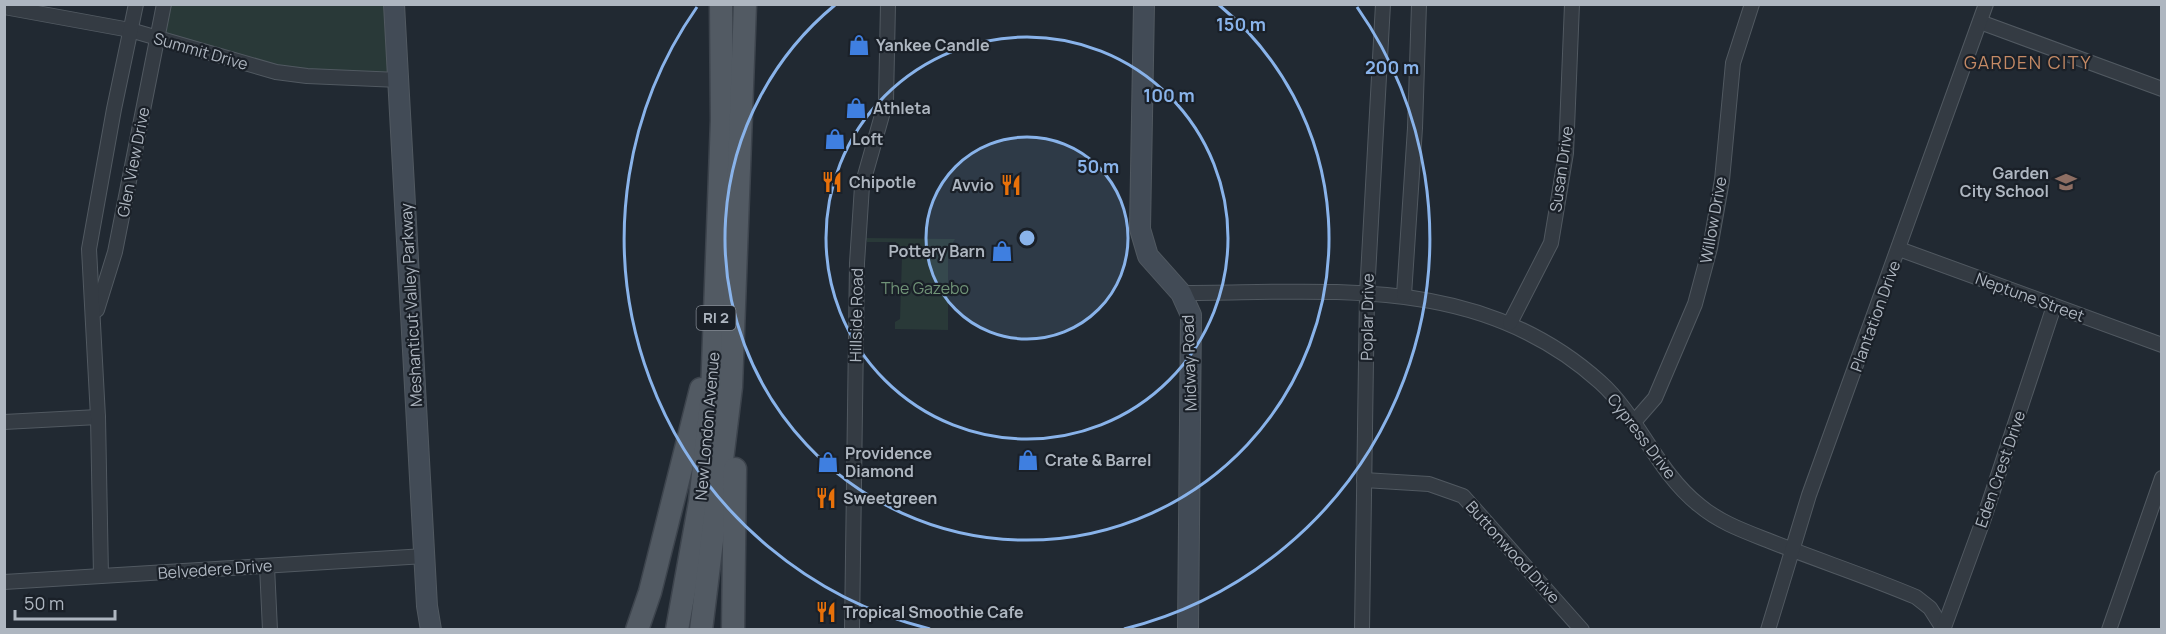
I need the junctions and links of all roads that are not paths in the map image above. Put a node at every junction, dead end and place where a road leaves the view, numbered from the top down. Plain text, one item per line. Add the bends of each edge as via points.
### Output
1 (136, 4) edge
2 (164, 4) edge
3 (394, 4) edge
4 (721, 4) edge
5 (745, 4) edge
6 (888, 4) edge
7 (1144, 4) edge
8 (1383, 4) edge
9 (1419, 4) edge
10 (1572, 4) edge
11 (1752, 4) edge
12 (1982, 6) edge
13 (4, 7) edge
14 (1980, 22) junction
15 (130, 30) junction
16 (157, 39) junction
17 (399, 80) junction
18 (2162, 89) edge
19 (1899, 249) junction
20 (1181, 293) junction
21 (1367, 294) junction
22 (1404, 295) junction
23 (2054, 306) junction
24 (94, 317) junction
25 (1510, 323) junction
26 (715, 341) junction
27 (2162, 345) edge
28 (731, 387) junction
29 (99, 417) junction
30 (4, 422) edge
31 (1634, 422) junction
32 (2162, 478) edge
33 (1364, 480) junction
34 (1791, 550) junction
35 (425, 556) junction
36 (267, 566) junction
37 (101, 576) junction
38 (4, 582) edge
39 (427, 606) junction
40 (1942, 628) edge
41 (270, 630) edge
42 (425, 630) edge
43 (431, 630) edge
44 (637, 630) edge
45 (677, 630) edge
46 (701, 630) edge
47 (733, 630) edge
48 (852, 630) edge
49 (1188, 630) edge
50 (1362, 630) edge
51 (1582, 630) edge
52 (1768, 630) edge
53 (2109, 630) edge

1 - 15 street, Glen View Drive
2 - 16 street, Glen View Drive
3 - 17 street, Meshanticut Valley Parkway
4 - 26 main road, New London Avenue / RI 2
5 - 28 main road, New London Avenue / RI 2
6 - 48 street, Hillside Road via 886,101 862,186 858,250
7 - 20 street, Midway Road via 1140,229 1148,256
8 - 21 street, Poplar Drive
9 - 22 street
10 - 25 street, Susan Drive via 1566,153 1551,243
11 - 31 street, Willow Drive via 1733,63 1722,180 1695,304 1655,398
12 - 14 street, Plantation Drive
13 - 15 street, Summit Drive
14 - 18 street
14 - 19 street, Plantation Drive
15 - 16 street, Summit Drive
15 - 24 street, Glen View Drive via 89,249
16 - 17 street, Summit Drive via 290,75
16 - 24 street, Glen View Drive via 115,252
17 - 35 street, Meshanticut Valley Parkway
19 - 23 street, Neptune Street
19 - 34 street, Plantation Drive
20 - 21 street, Cypress Drive
20 - 49 street, Midway Road via 1191,315
21 - 22 street, Cypress Drive
21 - 33 street, Poplar Drive
22 - 25 street, Cypress Drive
23 - 27 street, Neptune Street
23 - 40 street, Eden Crest Drive via 1984,518
24 - 29 street, Glen View Drive
25 - 31 street, Cypress Drive via 1548,343 1600,382
26 - 44 main road
26 - 45 main road, New London Avenue / RI 2 via 707,453
28 - 46 main road, New London Avenue / RI 2
28 - 47 main road via 735,472
29 - 30 street
29 - 37 street, Glen View Drive
31 - 34 street, Cypress Drive via 1670,474 1699,505 1733,527
32 - 53 street
33 - 50 street, Poplar Drive
33 - 51 street, Buttonwood Drive via 1430,484 1463,496
34 - 40 street, Cypress Drive via 1916,597 1930,608
34 - 52 street, Plantation Drive
35 - 36 street, Belvedere Drive
35 - 39 street, Meshanticut Valley Parkway
36 - 37 street, Belvedere Drive
36 - 41 street
37 - 38 street, Belvedere Drive
39 - 42 street, Meshanticut Valley Parkway
39 - 43 street, Meshanticut Valley Parkway

